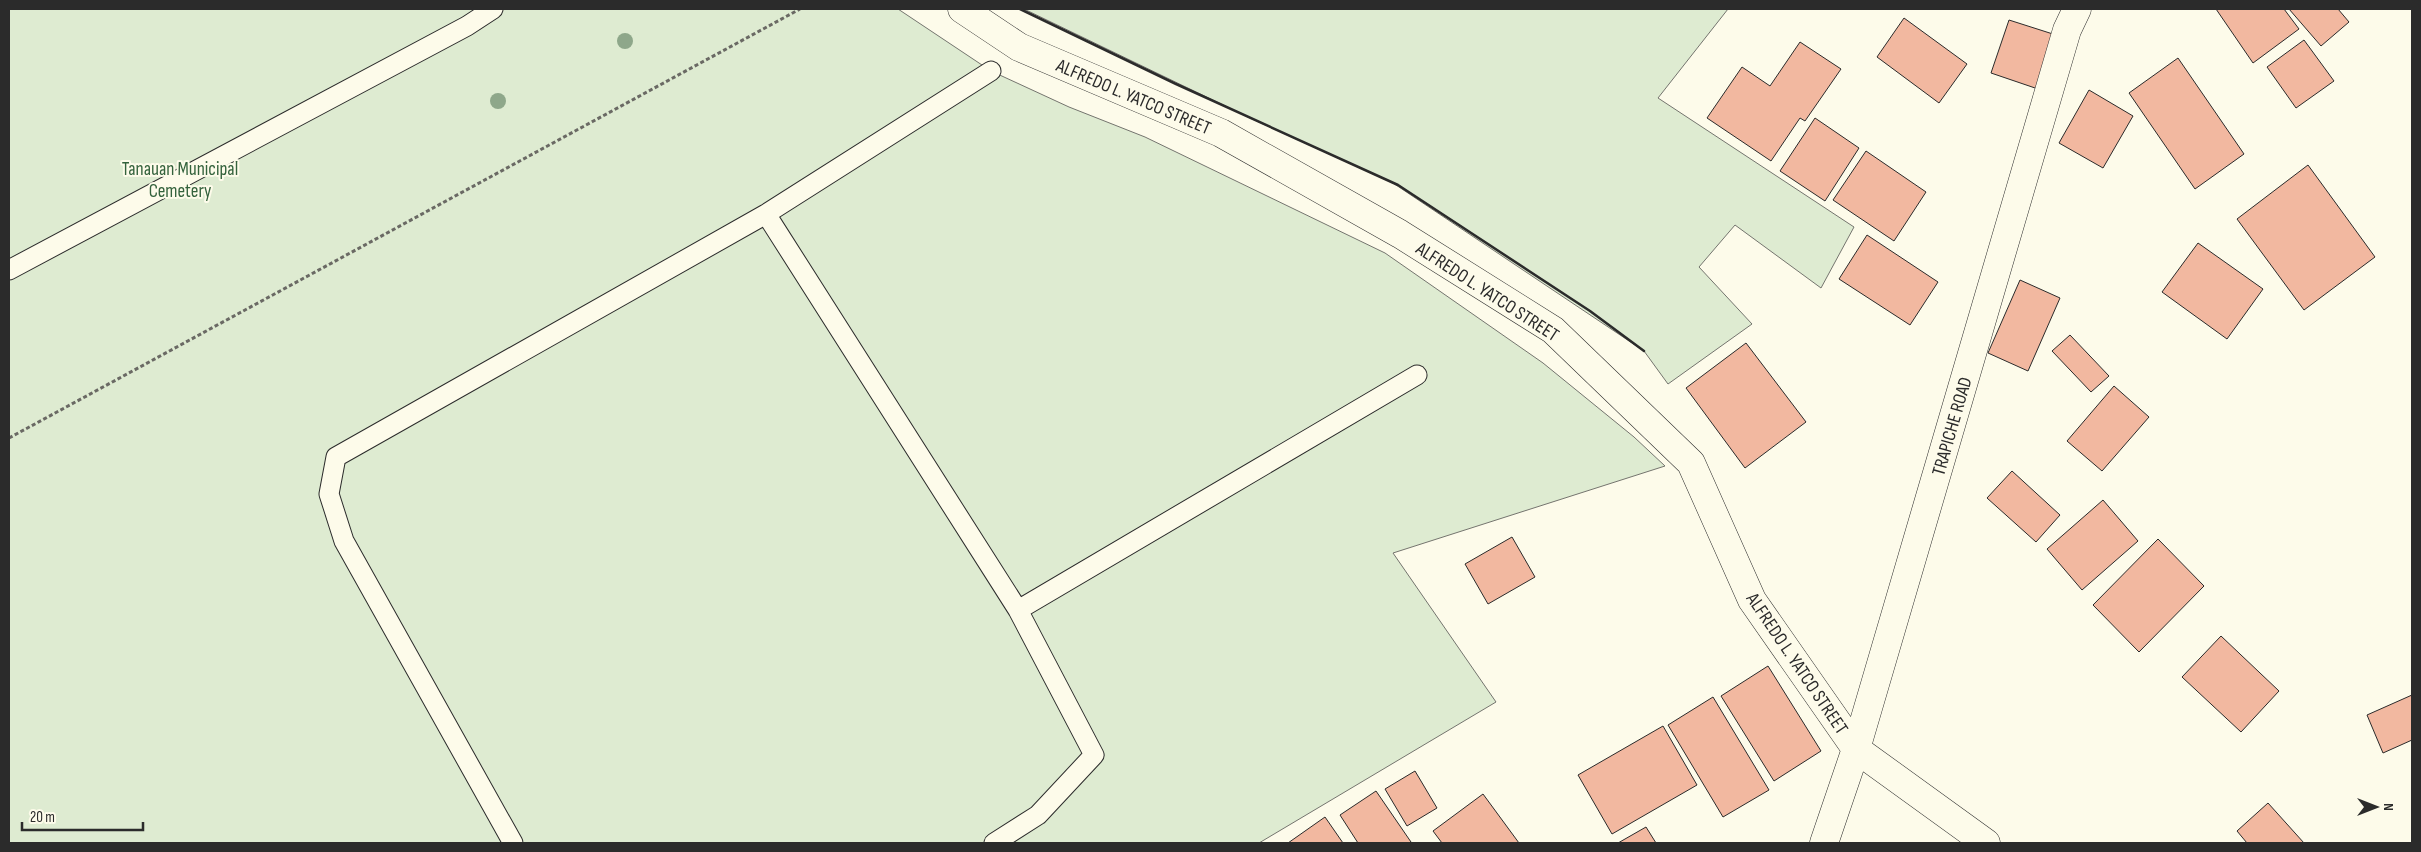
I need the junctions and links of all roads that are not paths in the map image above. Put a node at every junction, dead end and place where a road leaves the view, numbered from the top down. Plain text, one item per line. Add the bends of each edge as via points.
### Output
1 (493, 9) edge
2 (962, 9) edge
3 (2077, 9) edge
4 (991, 71) dead end
5 (766, 214) junction
6 (9, 270) edge
7 (1416, 375) dead end
8 (1018, 610) junction
9 (1856, 749) junction
10 (512, 843) edge
11 (994, 843) edge
12 (1824, 843) edge
13 (1986, 843) edge

1 - 6 lane
2 - 9 street, ALFREDO L. YATCO STREET via 1019,47 1221,133 1400,234 1553,330 1691,463 1752,600
3 - 9 street, TRAPICHE ROAD via 2067,30
4 - 5 lane
5 - 8 lane
5 - 10 lane via 336,457 329,494 344,541
7 - 8 lane
8 - 11 lane via 1094,755 1038,815
9 - 12 street, TRAPICHE ROAD
9 - 13 street, ALFREDO L. YATCO STREET

